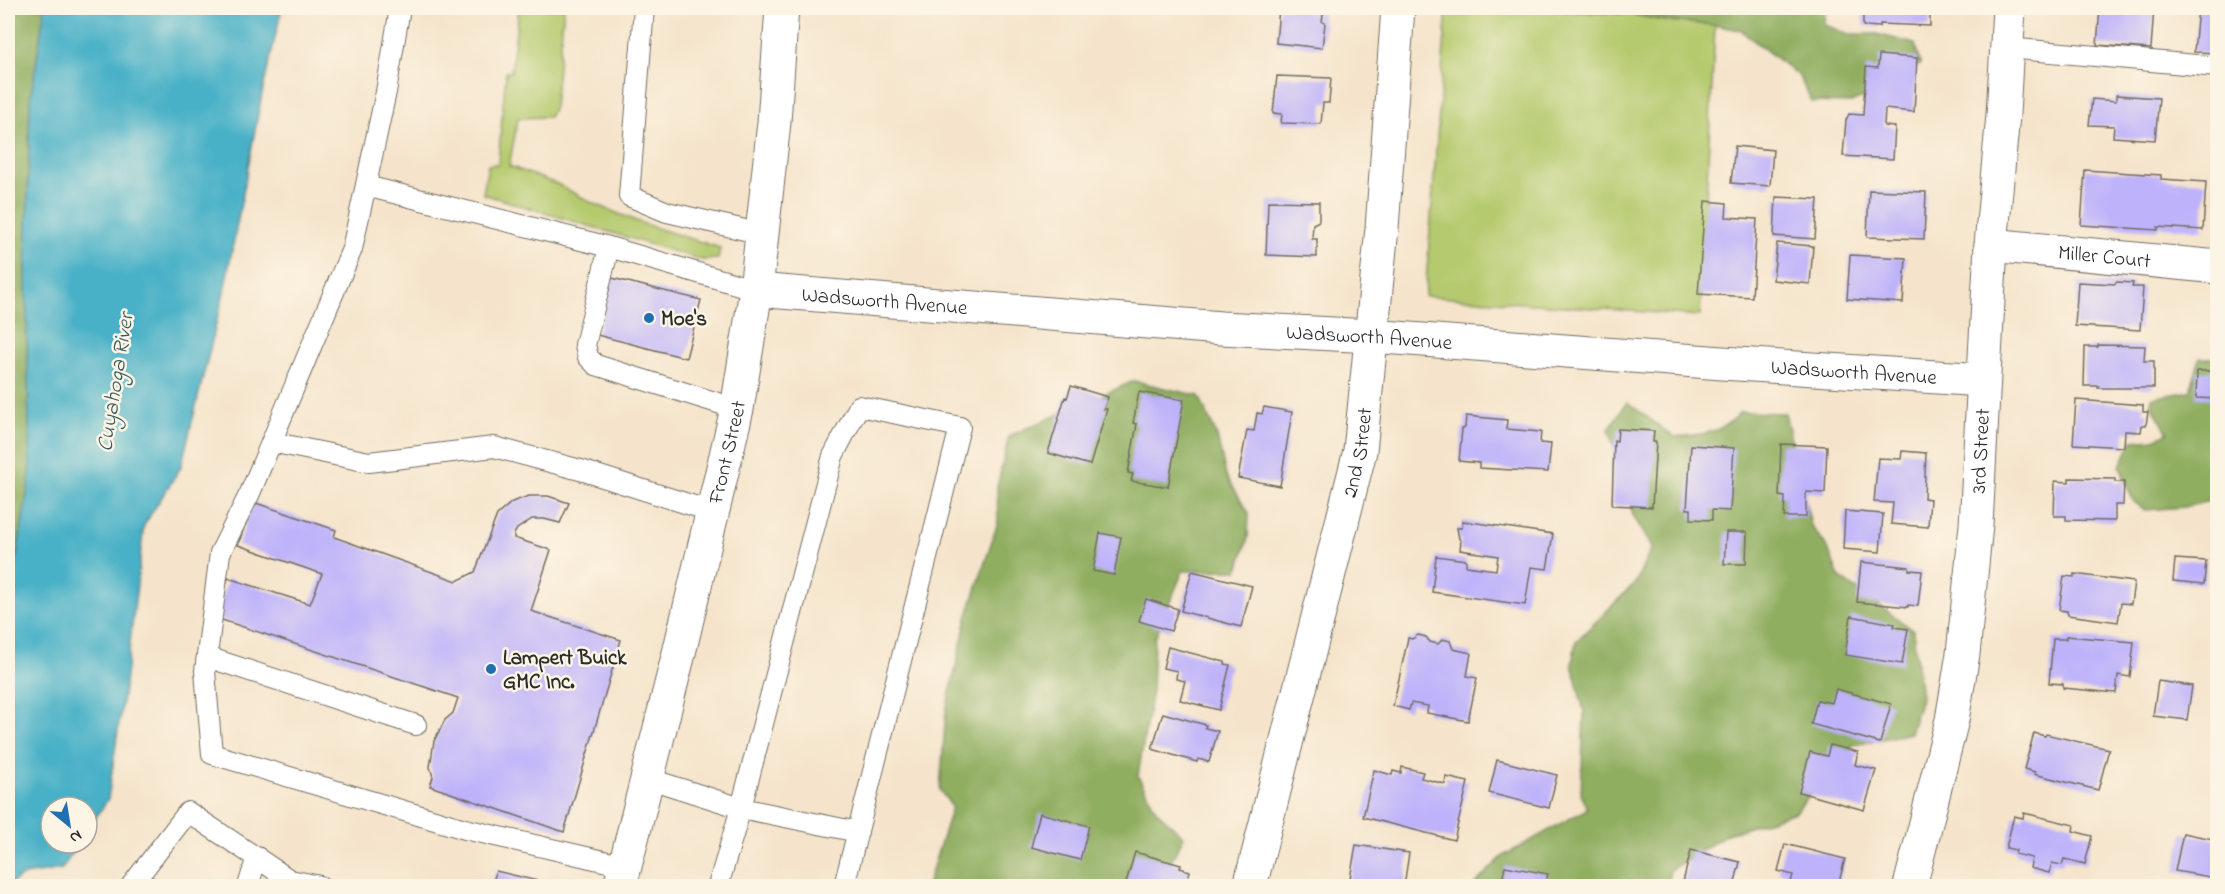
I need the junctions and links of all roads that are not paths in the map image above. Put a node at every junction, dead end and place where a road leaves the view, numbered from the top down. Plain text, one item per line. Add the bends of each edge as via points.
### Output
1 (400, 8) edge
2 (644, 8) edge
3 (782, 8) edge
4 (1398, 8) edge
5 (2010, 8) edge
6 (2007, 48) junction
7 (2217, 67) edge
8 (366, 186) junction
9 (762, 234) junction
10 (1991, 245) junction
11 (609, 247) junction
12 (2217, 267) edge
13 (756, 290) junction
14 (1371, 336) junction
15 (1983, 380) junction
16 (737, 409) junction
17 (271, 442) junction
18 (713, 512) junction
19 (207, 657) junction
20 (416, 725) dead end
21 (648, 778) junction
22 (741, 808) junction
23 (858, 832) junction
24 (257, 857) junction
25 (622, 876) edge
26 (131, 886) edge
27 (248, 886) edge
28 (320, 886) edge
29 (718, 886) edge
30 (844, 886) edge
31 (1250, 886) edge
32 (1910, 886) edge

1 - 8 lane
2 - 9 lane via 629,196 667,212
3 - 9 street, Front Street
4 - 14 street, 2nd Street
5 - 6 street, 3rd Street
6 - 7 lane
6 - 10 street, 3rd Street
8 - 11 lane
8 - 17 lane via 352,249
9 - 13 street, Front Street
10 - 12 street, Miller Court
10 - 15 street, 3rd Street
11 - 13 lane
11 - 16 lane via 585,345 588,357 596,366
13 - 14 street, Wadsworth Avenue via 1221,328
13 - 16 street, Front Street
14 - 15 street, Wadsworth Avenue
14 - 31 street, 2nd Street via 1360,451
15 - 32 street, 3rd Street via 1976,525 1963,654 1952,720
16 - 18 street, Front Street
17 - 18 lane via 369,462 494,447
17 - 19 lane via 220,553
18 - 21 street, Front Street
19 - 20 lane
19 - 25 lane via 212,754
21 - 22 lane
21 - 25 street, Front Street
22 - 23 lane
22 - 23 lane via 833,456 859,406 960,427
22 - 29 lane
23 - 30 lane
24 - 26 lane via 188,812
24 - 27 lane
24 - 28 lane via 290,880

